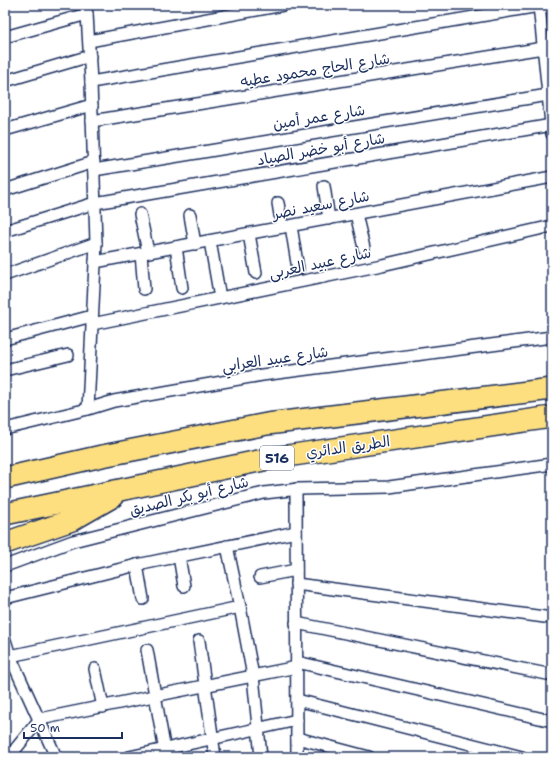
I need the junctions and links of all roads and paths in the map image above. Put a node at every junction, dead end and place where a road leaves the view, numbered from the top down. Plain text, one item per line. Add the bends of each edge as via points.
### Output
1 (283, 5) edge
2 (552, 5) edge
3 (539, 7) edge
4 (86, 9) edge
5 (5, 37) edge
6 (89, 41) junction
7 (543, 48) junction
8 (90, 56) junction
9 (548, 67) edge
10 (5, 81) edge
11 (91, 82) junction
12 (548, 95) junction
13 (92, 105) junction
14 (92, 121) junction
15 (552, 128) edge
16 (5, 130) edge
17 (94, 166) junction
18 (552, 178) edge
19 (324, 186) dead end
20 (5, 190) edge
21 (96, 203) junction
22 (278, 203) dead end
23 (140, 214) dead end
24 (356, 214) junction
25 (190, 215) dead end
26 (329, 219) junction
27 (552, 226) edge
28 (287, 227) junction
29 (5, 231) edge
30 (249, 234) junction
31 (210, 241) junction
32 (96, 243) junction
33 (195, 244) junction
34 (176, 247) junction
35 (364, 248) dead end
36 (144, 253) junction
37 (95, 262) junction
38 (298, 269) dead end
39 (256, 273) dead end
40 (5, 275) edge
41 (182, 288) dead end
42 (144, 289) dead end
43 (220, 298) junction
44 (92, 320) junction
45 (552, 337) edge
46 (5, 339) edge
47 (68, 355) dead end
48 (5, 370) edge
49 (552, 389) edge
50 (88, 409) junction
51 (552, 417) edge
52 (5, 429) edge
53 (552, 464) edge
54 (5, 478) edge
55 (128, 488) junction
56 (296, 490) junction
57 (5, 514) edge
58 (296, 532) junction
59 (5, 543) edge
60 (227, 546) junction
61 (179, 556) junction
62 (137, 564) junction
63 (5, 566) edge
64 (296, 570) junction
65 (260, 577) dead end
66 (296, 584) junction
67 (184, 586) dead end
68 (5, 598) edge
69 (143, 599) dead end
70 (240, 607) junction
71 (552, 618) edge
72 (296, 623) junction
73 (5, 640) edge
74 (199, 641) dead end
75 (147, 650) dead end
76 (10, 656) junction
77 (297, 664) junction
78 (95, 669) dead end
79 (552, 675) edge
80 (253, 676) junction
81 (205, 686) junction
82 (155, 696) junction
83 (297, 700) junction
84 (103, 707) junction
85 (40, 720) junction
86 (297, 720) junction
87 (552, 721) edge
88 (258, 729) junction
89 (297, 738) junction
90 (212, 739) junction
91 (165, 753) edge
92 (9, 757) edge
93 (56, 757) edge
94 (129, 757) edge
95 (215, 757) edge
96 (261, 757) edge
97 (297, 757) edge
98 (369, 757) edge
99 (522, 757) edge

1 - 6 street
2 - 3 street
3 - 7 street
3 - 11 street
4 - 5 street
4 - 6 street
6 - 8 street
7 - 9 street
7 - 14 street, شارع الحاج محمود عطيه
8 - 10 street
8 - 11 street
9 - 12 street
11 - 13 street
12 - 15 street
12 - 17 street, شارع عمر أمين
13 - 14 street
13 - 16 street
14 - 17 street
15 - 21 street, شارع أبو خضر الصياد
17 - 20 street, شارع عمر أمين
17 - 21 street
18 - 24 street, شارع سعيد نصر
19 - 26 street
21 - 29 street, شارع أبو خضر الصياد
21 - 32 street
22 - 28 street
23 - 36 street
24 - 26 street, شارع سعيد نصر
24 - 35 street
25 - 33 street
26 - 28 street, شارع سعيد نصر
27 - 43 street, شارع عبيد العربى via 382,265
28 - 30 street, شارع سعيد نصر
28 - 38 street
30 - 31 street, شارع سعيد نصر
30 - 39 street
31 - 33 street, شارع سعيد نصر
31 - 43 street
32 - 37 street
32 - 40 street
33 - 34 street, شارع سعيد نصر
34 - 36 street, شارع سعيد نصر
34 - 41 street
36 - 37 street, شارع سعيد نصر
36 - 42 street
37 - 44 street
43 - 44 street, شارع عبيد العربى
44 - 46 street, شارع عبيد العربى
44 - 50 street
45 - 50 street, شارع عبيد العرابي via 262,375 114,401
47 - 48 street
49 - 54 highway, 516 via 267,424
50 - 52 street, شارع عبيد العرابي
51 - 55 highway, الطريق الدائري / 516 via 273,458
53 - 56 street, شارع أبو بكر الصديق via 389,487
55 - 57 highway, الطريق الدائري / 516
55 - 59 highway via 72,520
56 - 58 street
56 - 63 street, شارع أبو بكر الصديق via 264,492 73,541
58 - 60 street
58 - 64 street
60 - 61 street
60 - 70 street
61 - 62 street
61 - 67 street
62 - 68 street
62 - 69 street
64 - 65 street
64 - 66 street
66 - 71 street
66 - 72 street
70 - 76 street
70 - 80 street
72 - 77 street
72 - 79 street
73 - 76 street
74 - 81 street
75 - 82 street
76 - 85 street
77 - 80 street
77 - 83 street
77 - 87 street
78 - 84 street
80 - 81 street
80 - 88 street
81 - 82 street
81 - 90 street
82 - 84 street
82 - 91 street
83 - 86 street
83 - 99 street
84 - 85 street
85 - 92 street
85 - 93 street
86 - 88 street
86 - 89 street
88 - 90 street
88 - 96 street
89 - 97 street
89 - 98 street
90 - 91 street
90 - 95 street
91 - 94 street

